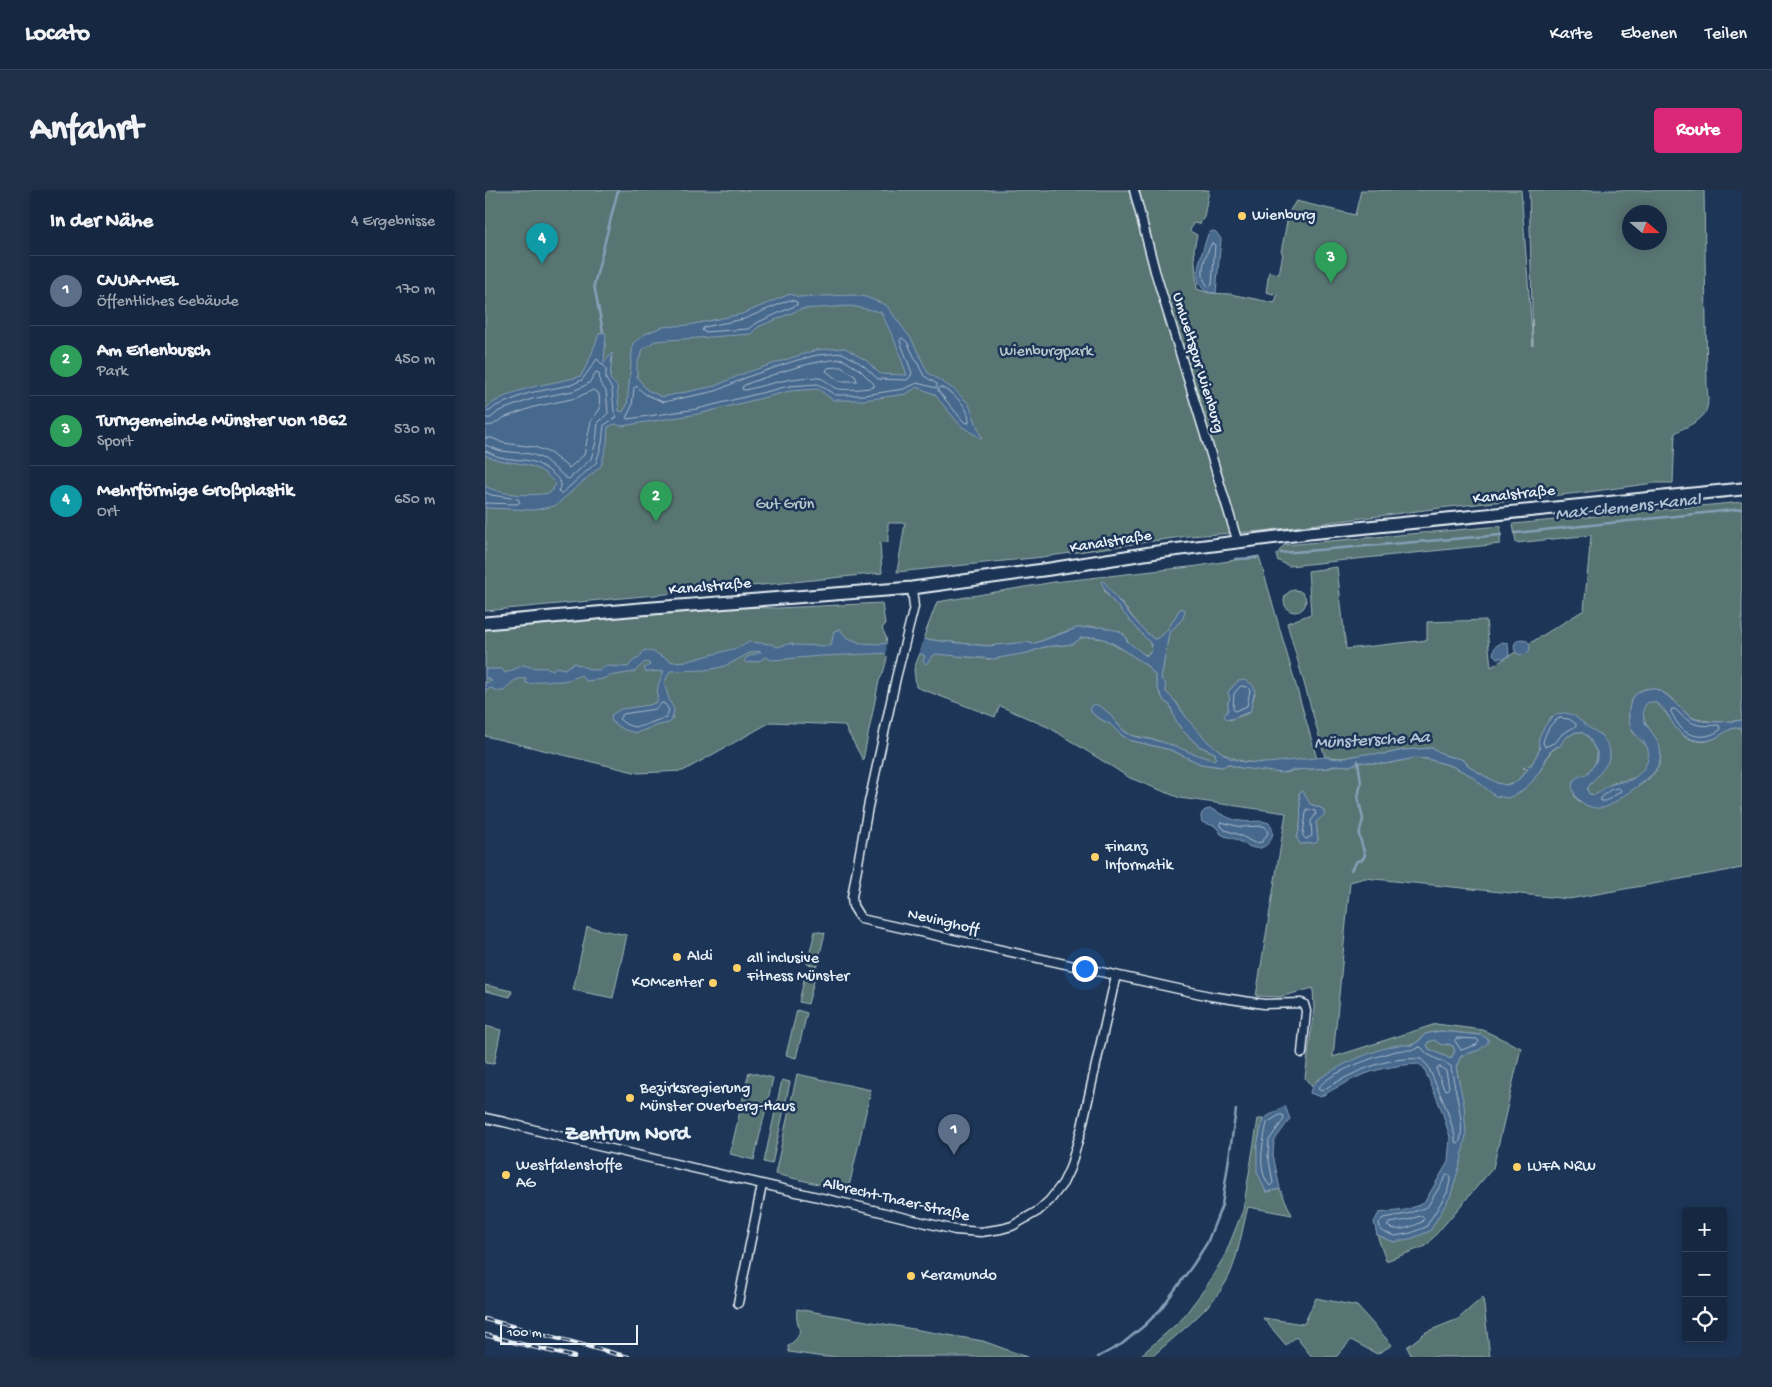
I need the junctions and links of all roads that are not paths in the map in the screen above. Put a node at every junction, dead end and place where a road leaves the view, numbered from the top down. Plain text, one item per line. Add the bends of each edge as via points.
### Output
1 (1134, 190) edge
2 (1742, 489) edge
3 (1238, 543) junction
4 (912, 588) junction
5 (485, 623) edge
6 (1116, 975) junction
7 (1302, 1053) dead end
8 (485, 1118) edge
9 (763, 1185) junction
10 (738, 1303) dead end

1 - 3 street, Umweltspur Wienburg via 1155,272
2 - 3 main road, Kanalstraße
3 - 4 main road, Kanalstraße
4 - 5 main road, Kanalstraße
4 - 6 street, Nevinghoff via 914,607 868,807 853,906 861,919 872,922
6 - 7 street, Nevinghoff via 1248,1003 1301,1003 1306,1011
6 - 9 street, Albrecht-Thaer-Straße via 1070,1168 1050,1200 1023,1221 981,1232 955,1230
8 - 9 street, Albrecht-Thaer-Straße
9 - 10 street

